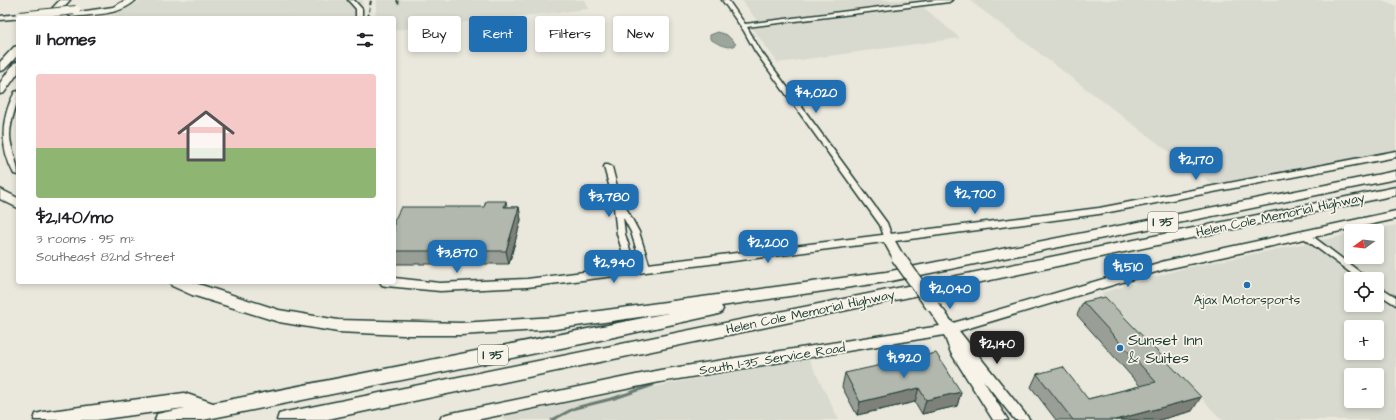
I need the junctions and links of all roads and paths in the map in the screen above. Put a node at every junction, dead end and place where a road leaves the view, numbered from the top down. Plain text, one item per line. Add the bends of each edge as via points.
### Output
1 (65, 0) edge
2 (71, 0) edge
3 (132, 0) edge
4 (351, 0) edge
5 (725, 0) edge
6 (949, 0) edge
7 (115, 9) junction
8 (74, 12) junction
9 (42, 16) edge
10 (50, 16) edge
11 (51, 16) edge
12 (57, 16) edge
13 (103, 16) edge
14 (358, 16) edge
15 (0, 18) edge
16 (16, 19) edge
17 (16, 19) edge
18 (0, 22) edge
19 (743, 26) junction
20 (16, 51) edge
21 (16, 60) edge
22 (0, 68) edge
23 (16, 68) edge
24 (0, 78) edge
25 (0, 91) edge
26 (16, 97) edge
27 (1396, 154) edge
28 (608, 166) dead end
29 (16, 170) edge
30 (1396, 175) edge
31 (1396, 191) edge
32 (0, 193) edge
33 (617, 199) junction
34 (1396, 199) edge
35 (16, 203) edge
36 (1319, 207) junction
37 (1396, 215) edge
38 (1304, 234) junction
39 (888, 237) junction
40 (646, 268) junction
41 (632, 269) junction
42 (1356, 272) edge
43 (396, 283) edge
44 (182, 284) edge
45 (820, 286) junction
46 (1384, 293) edge
47 (1396, 302) edge
48 (949, 329) junction
49 (212, 410) junction
50 (292, 419) edge
51 (43, 420) edge
52 (164, 420) edge
53 (448, 420) edge
54 (1001, 420) edge
55 (1023, 420) edge

1 - 10 highway
2 - 12 highway
3 - 7 main road
4 - 14 street via 359,9
5 - 19 street
6 - 19 street
7 - 8 main road
7 - 13 main road
8 - 9 main road, bridge
8 - 11 main road
15 - 16 main road
17 - 18 main road
19 - 39 street via 757,50 884,225
20 - 22 highway
21 - 24 highway
23 - 25 highway
26 - 29 main road via 3,127 3,145 10,164
27 - 39 main road via 1099,211
28 - 33 street
30 - 45 highway, Helen Cole Memorial Highway / I 35 via 886,277
31 - 36 highway, Helen Cole Memorial Highway / I 35
32 - 35 highway
33 - 40 street via 635,232
33 - 41 street via 621,234
34 - 36 highway
36 - 50 highway, Helen Cole Memorial Highway / I 35
37 - 38 main road, South I-35 Service Road
38 - 42 street
38 - 48 main road, South I-35 Service Road via 1165,265
39 - 40 main road
39 - 48 main road, bridge via 898,257
40 - 41 main road
41 - 43 main road via 527,283 440,287
44 - 45 highway via 279,316 338,326 403,329 461,329 555,323
45 - 49 highway, I 35 via 583,338
46 - 47 street
48 - 53 main road, South I-35 Service Road via 660,376
48 - 54 main road via 956,349
48 - 55 main road
49 - 51 highway via 184,400
49 - 52 highway, I 35

